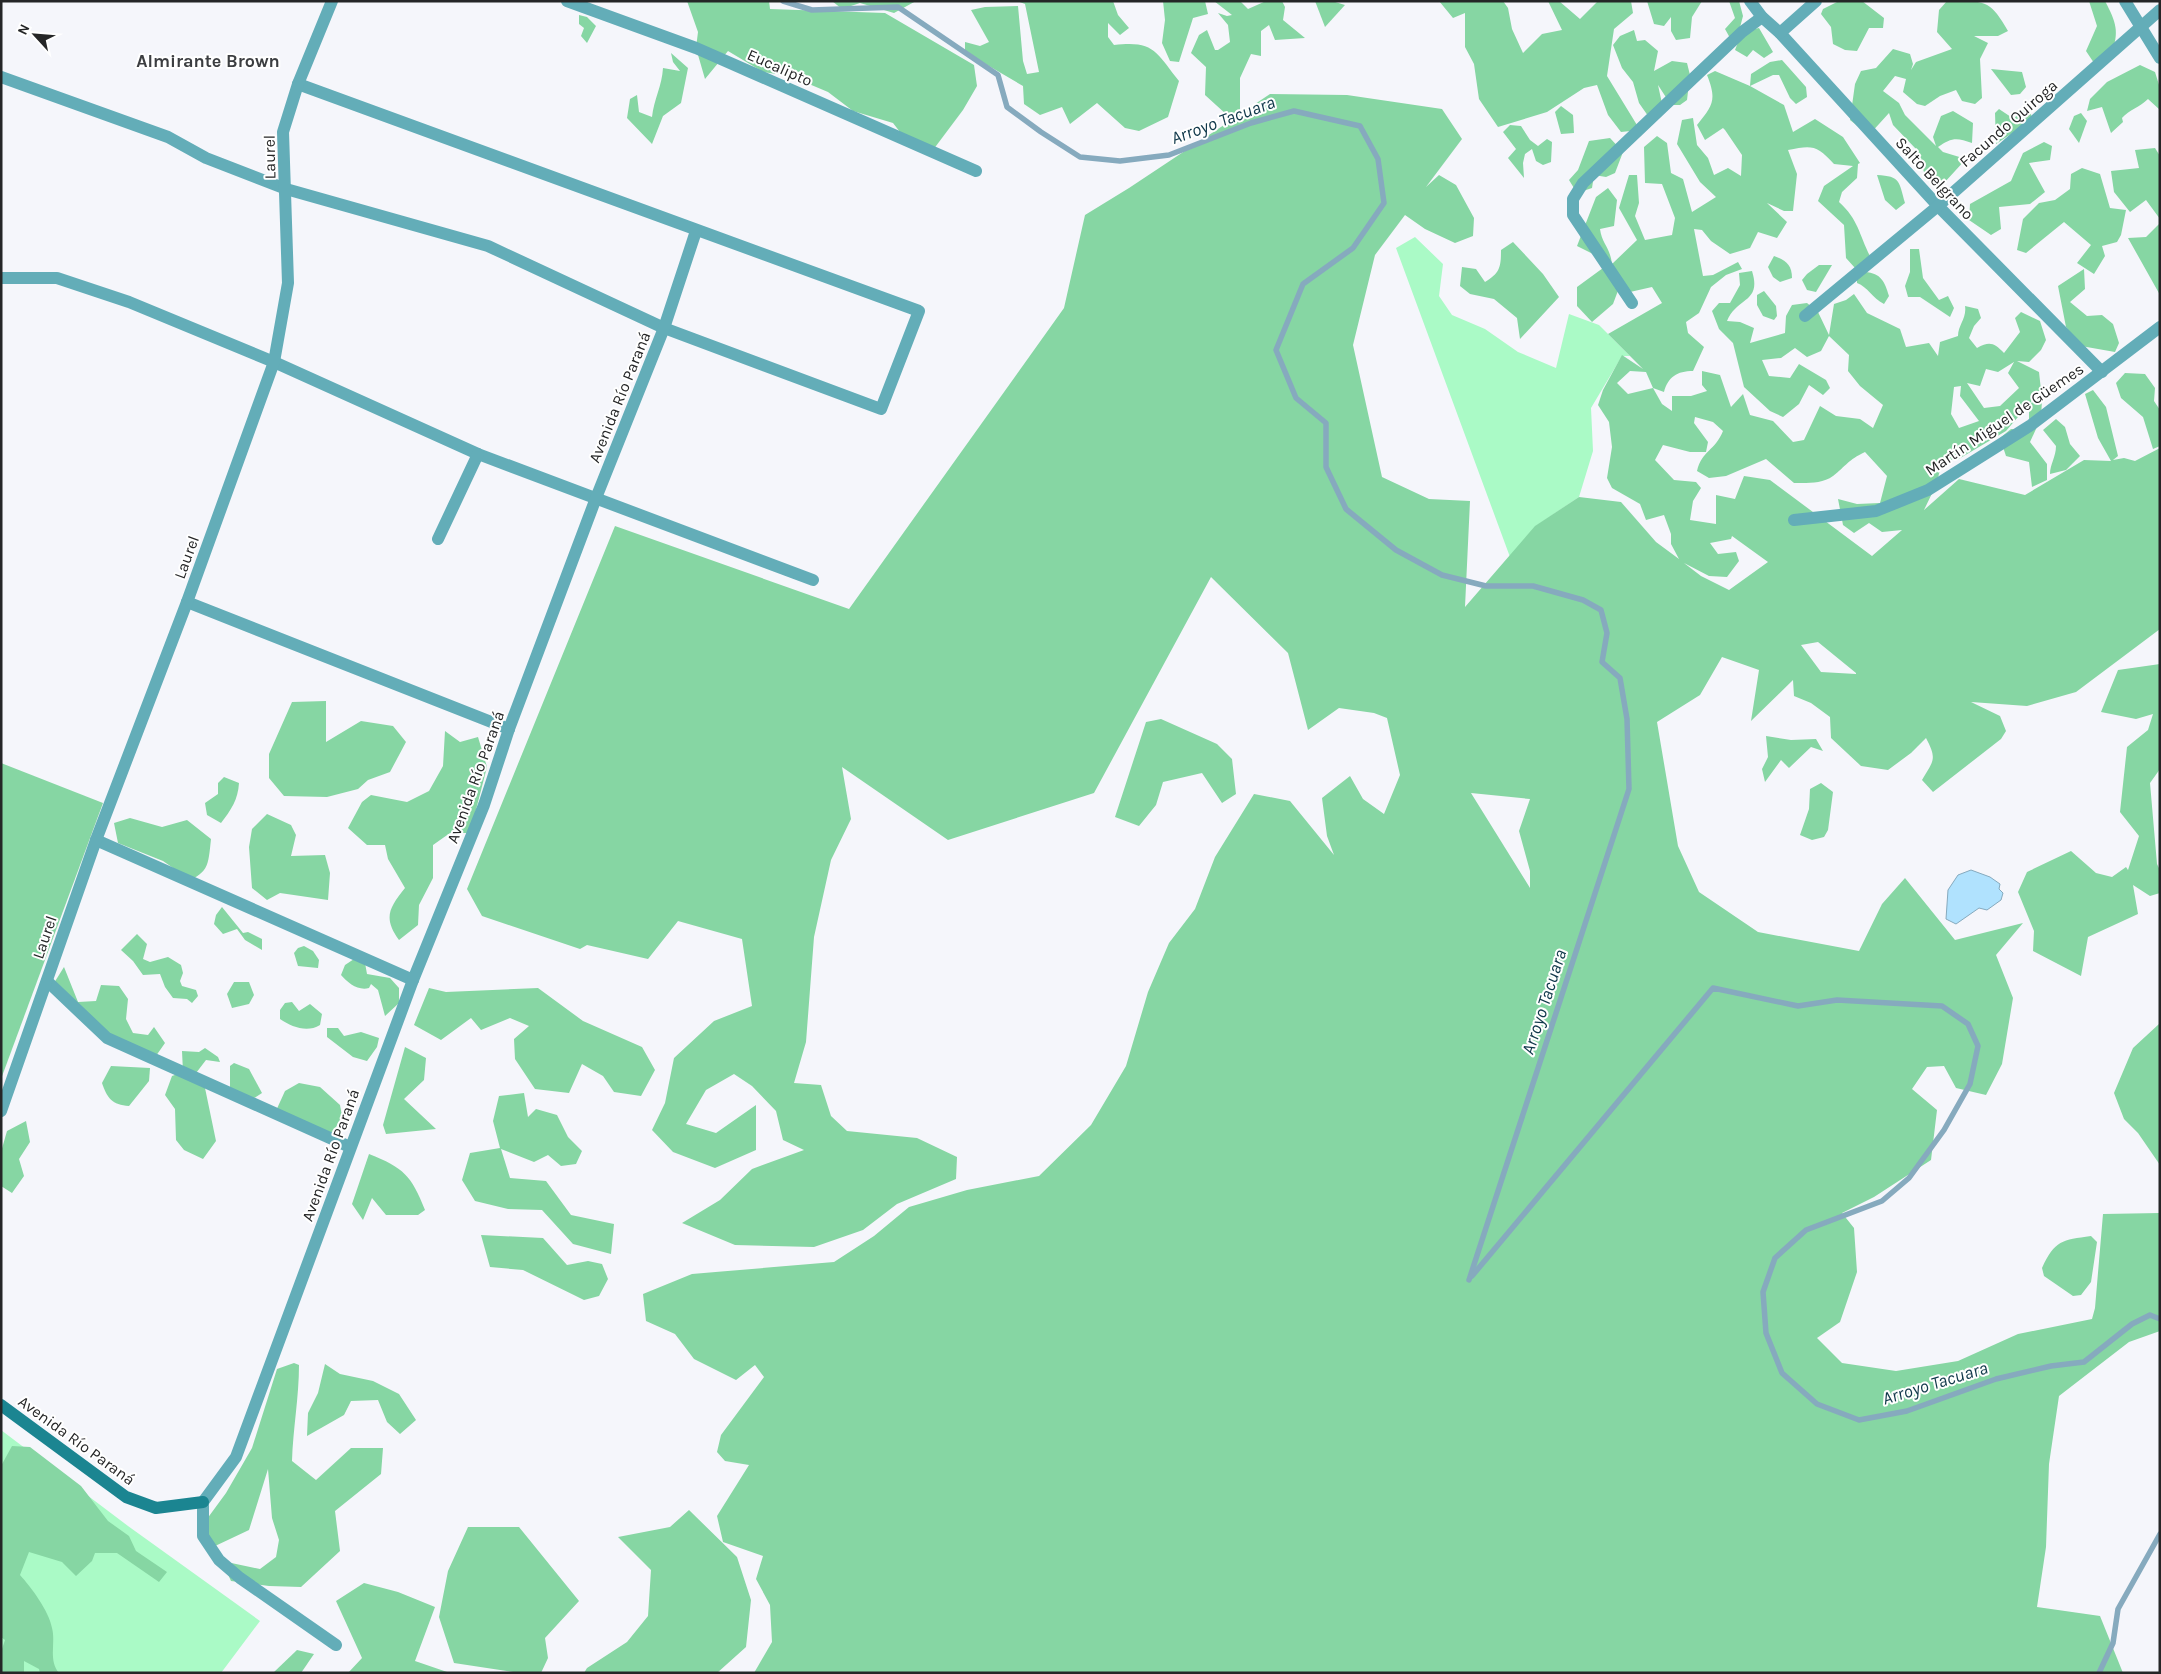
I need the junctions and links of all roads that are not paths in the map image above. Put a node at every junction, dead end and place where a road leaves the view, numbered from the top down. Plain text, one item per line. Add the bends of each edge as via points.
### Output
1 (332, 1) edge
2 (567, 1) edge
3 (1750, 1) edge
4 (1816, 1) edge
5 (2125, 1) edge
6 (593, 6) edge
7 (2160, 10) edge
8 (1762, 17) junction
9 (2141, 28) junction
10 (1780, 33) junction
11 (2160, 58) edge
12 (1, 78) edge
13 (298, 84) junction
14 (976, 171) dead end
15 (286, 189) junction
16 (1938, 206) junction
17 (696, 231) junction
18 (1, 278) edge
19 (1632, 303) dead end
20 (1806, 316) dead end
21 (2160, 327) edge
22 (664, 328) junction
23 (274, 362) junction
24 (2102, 372) junction
25 (478, 454) junction
26 (596, 498) junction
27 (1794, 520) dead end
28 (438, 539) dead end
29 (813, 580) dead end
30 (187, 602) junction
31 (509, 729) junction
32 (96, 840) junction
33 (413, 980) junction
34 (46, 981) junction
35 (1, 1111) edge
36 (350, 1147) junction
37 (1, 1405) edge
38 (203, 1502) junction
39 (336, 1645) dead end

1 - 13 street, Laurel
2 - 6 street, Eucalipto
3 - 8 street, Salto Belgrano
4 - 10 street
5 - 9 street
6 - 14 street, Eucalipto
7 - 9 street, Facundo Quiroga
8 - 10 street, Salto Belgrano
8 - 19 street via 1742,32 1583,184 1573,199 1573,215
9 - 11 street
9 - 16 street, Facundo Quiroga
10 - 16 street, Salto Belgrano
12 - 15 street via 168,137 206,158
13 - 15 street, Laurel via 283,132
13 - 17 street
15 - 22 street via 488,246
15 - 23 street, Laurel via 288,283
16 - 20 street, Facundo Quiroga
16 - 24 street, Salto Belgrano
17 - 22 street, Avenida Río Paraná
17 - 22 street via 919,311 881,409
18 - 23 street via 57,278 129,302
21 - 24 street, Martín Miguel de Güemes
22 - 26 street, Avenida Río Paraná
23 - 25 street
23 - 30 street, Laurel
24 - 27 street, Martín Miguel de Güemes via 2030,425 1928,490 1876,511
25 - 26 street
25 - 28 street
26 - 29 street
26 - 31 street, Avenida Río Paraná
30 - 31 street
30 - 32 street, Laurel
31 - 33 street, Avenida Río Paraná via 484,805
32 - 33 street
32 - 34 street, Laurel
33 - 36 street, Avenida Río Paraná
34 - 35 street, Laurel
34 - 36 street via 107,1038
36 - 38 street, Avenida Río Paraná via 236,1458
37 - 38 main road, Avenida Río Paraná via 126,1497 156,1508
38 - 39 street via 203,1536 219,1560

